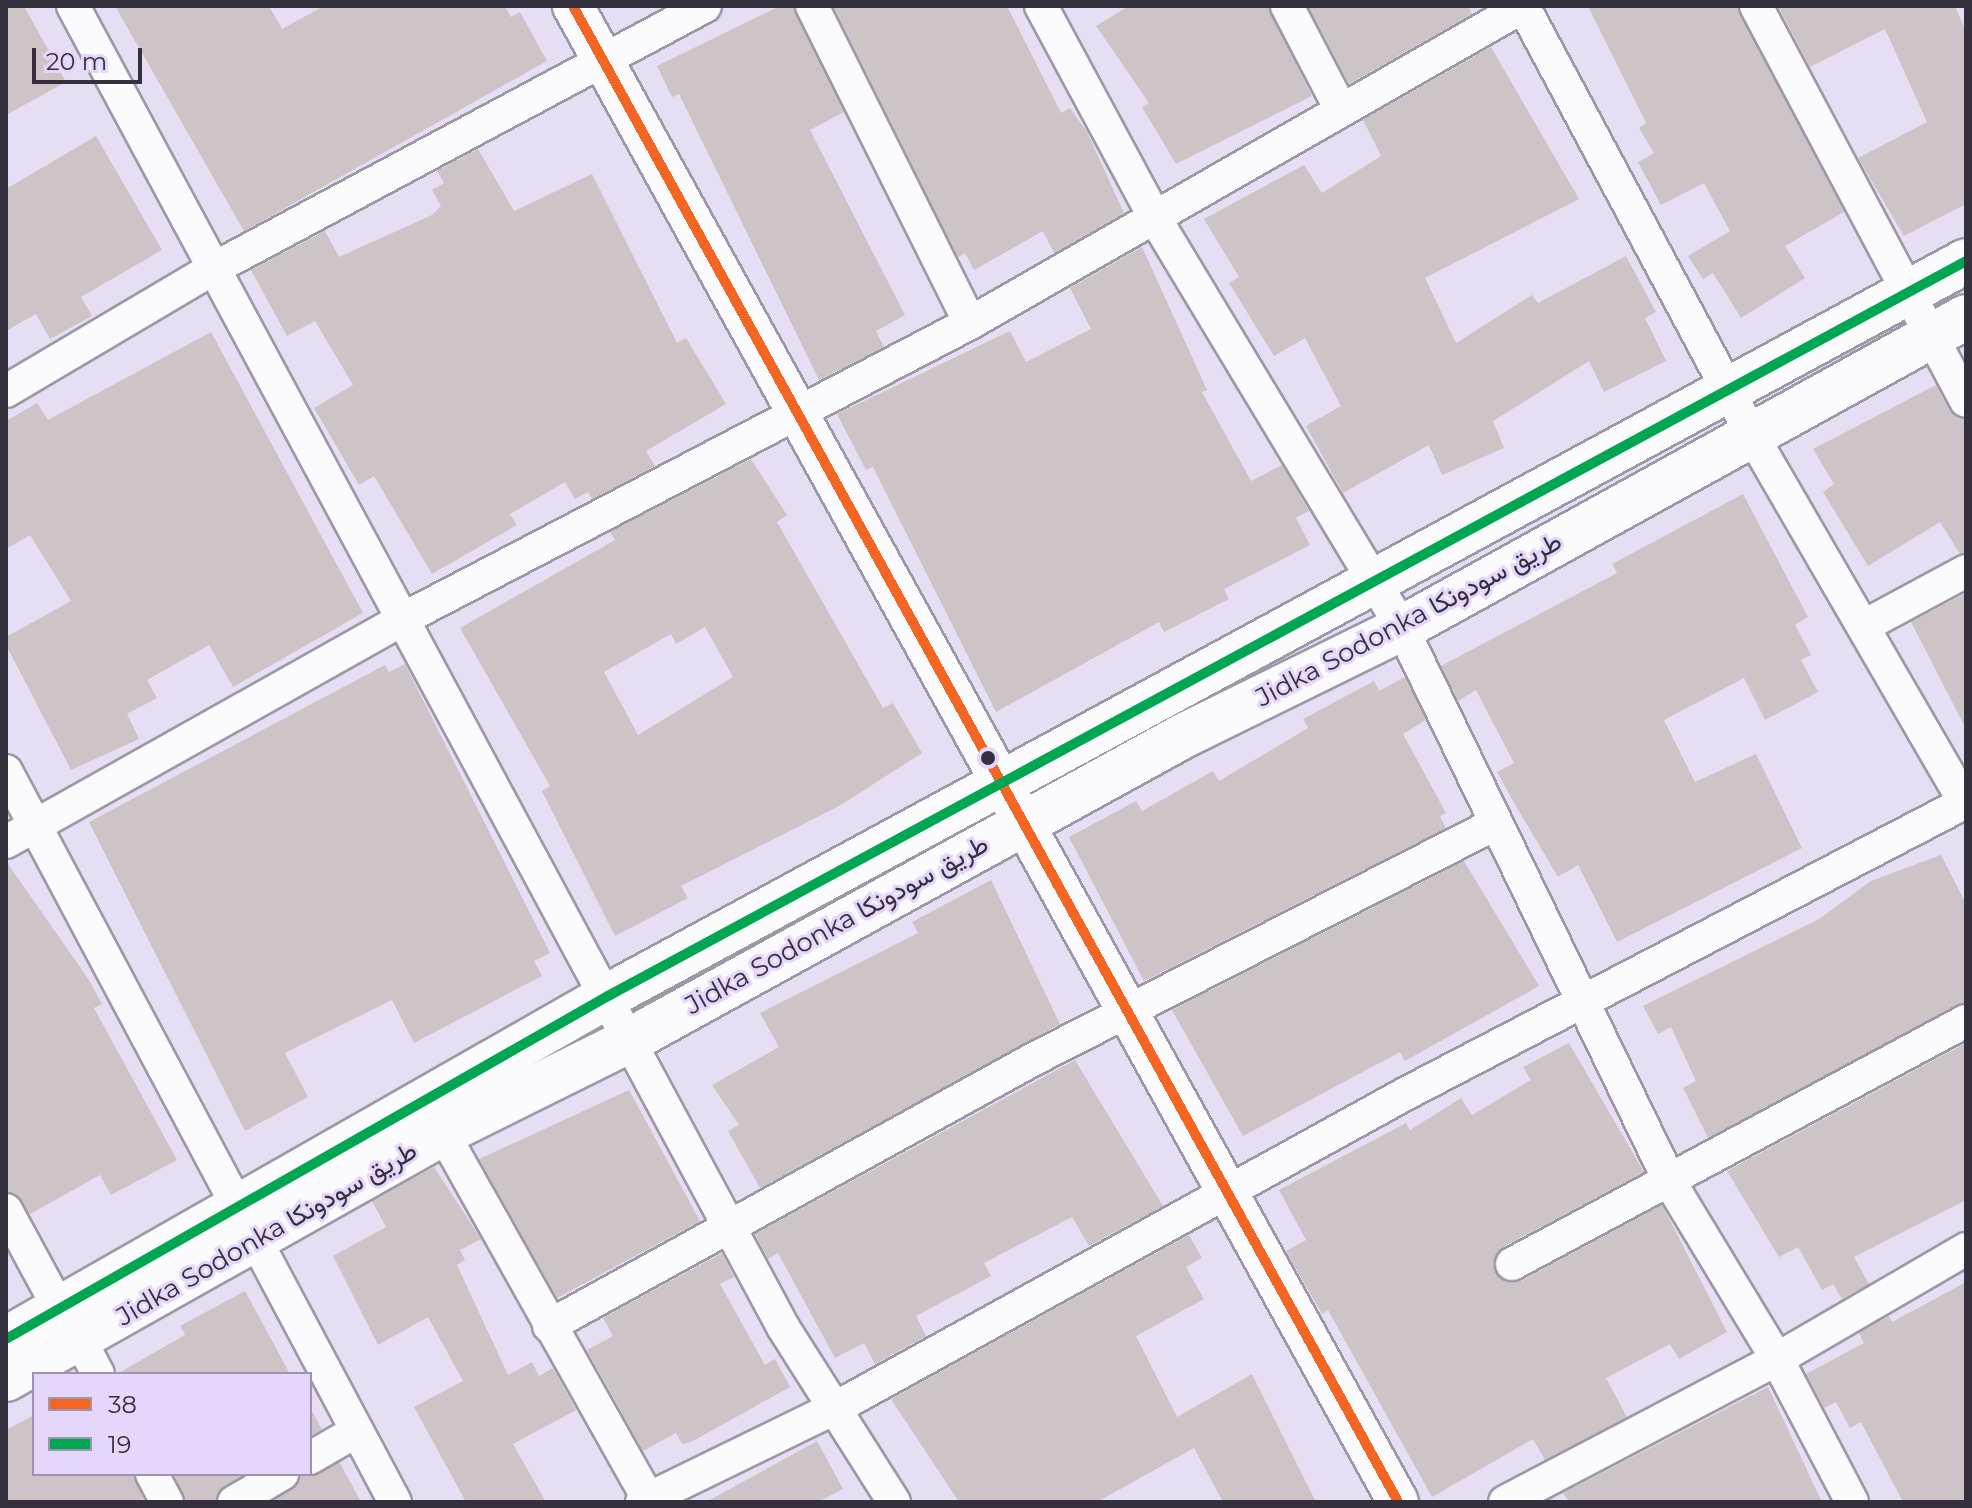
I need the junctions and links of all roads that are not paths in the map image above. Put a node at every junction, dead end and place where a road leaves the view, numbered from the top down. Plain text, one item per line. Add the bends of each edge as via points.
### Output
1 (73, 6) edge
2 (573, 6) edge
3 (705, 6) edge
4 (812, 6) edge
5 (1041, 6) edge
6 (1287, 6) edge
7 (1523, 6) edge
8 (1756, 6) edge
9 (600, 57) junction
10 (1339, 106) junction
11 (1156, 220) junction
12 (1966, 261) edge
13 (211, 270) junction
14 (1907, 293) junction
15 (970, 323) junction
16 (1948, 327) edge
17 (6, 391) edge
18 (1729, 391) junction
19 (1966, 401) edge
20 (800, 416) junction
21 (1753, 437) junction
22 (1966, 571) edge
23 (1376, 586) junction
24 (401, 620) junction
25 (1864, 626) junction
26 (1402, 628) junction
27 (6, 771) edge
28 (1966, 803) edge
29 (1011, 806) junction
30 (1493, 825) junction
31 (35, 826) junction
32 (6, 842) edge
33 (608, 996) junction
34 (1587, 1003) junction
35 (1132, 1014) junction
36 (1966, 1021) edge
37 (632, 1039) junction
38 (443, 1133) junction
39 (1671, 1184) junction
40 (1227, 1196) junction
41 (6, 1210) edge
42 (733, 1226) junction
43 (245, 1229) junction
44 (1963, 1257) edge
45 (1512, 1264) dead end
46 (549, 1326) junction
47 (6, 1339) edge
48 (80, 1341) edge
49 (1777, 1359) junction
50 (6, 1379) edge
51 (839, 1406) junction
52 (355, 1432) junction
53 (312, 1457) edge
54 (153, 1476) edge
55 (279, 1476) edge
56 (647, 1501) edge
57 (167, 1502) edge
58 (234, 1502) edge
59 (395, 1502) edge
60 (894, 1502) edge
61 (1398, 1502) edge
62 (1505, 1502) edge
63 (1852, 1502) edge

1 - 13 street
2 - 9 street
3 - 9 street
4 - 15 street
5 - 11 street
6 - 10 street
7 - 10 street
7 - 18 street
8 - 14 street
9 - 13 street
9 - 20 street
10 - 11 street
11 - 15 street
11 - 23 street
12 - 14 main road, Jidka Sodonka طريق سودونكا
13 - 17 street
13 - 24 street
14 - 16 street
14 - 18 main road, Jidka Sodonka طريق سودونكا
15 - 20 street
16 - 19 street
16 - 21 main road, Jidka Sodonka طريق سودونكا
18 - 21 street
18 - 23 main road, Jidka Sodonka طريق سودونكا
20 - 24 street
20 - 29 street
21 - 25 street
21 - 26 main road, Jidka Sodonka طريق سودونكا
22 - 25 street
23 - 26 street
23 - 29 main road, Jidka Sodonka طريق سودونكا
24 - 31 street
24 - 33 street
25 - 28 street
26 - 29 main road, Jidka Sodonka طريق سودونكا
26 - 30 street
27 - 31 street
28 - 34 street
29 - 33 main road, Jidka Sodonka طريق سودونكا
29 - 35 street
29 - 37 main road, Jidka Sodonka طريق سودونكا
30 - 34 street
30 - 35 street
31 - 32 street
31 - 43 street
33 - 37 street
33 - 43 main road, Jidka Sodonka طريق سودونكا
34 - 39 street
34 - 40 street via 1407,1093
35 - 40 street
35 - 42 street via 1032,1060
36 - 39 street
37 - 38 main road, Jidka Sodonka طريق سودونكا
37 - 42 street
38 - 43 main road, Jidka Sodonka طريق سودونكا
38 - 46 street
39 - 45 street
39 - 49 street
40 - 51 street
40 - 61 street
41 - 48 street
42 - 46 street
42 - 51 street via 783,1327
43 - 48 main road, Jidka Sodonka طريق سودونكا
43 - 52 street
44 - 49 street
46 - 56 street
47 - 48 main road, Jidka Sodonka طريق سودونكا
48 - 50 main road, Jidka Sodonka طريق سودونكا
49 - 62 street
49 - 63 street
51 - 56 street
51 - 60 street
52 - 53 street
52 - 59 street
54 - 57 street
55 - 58 street

